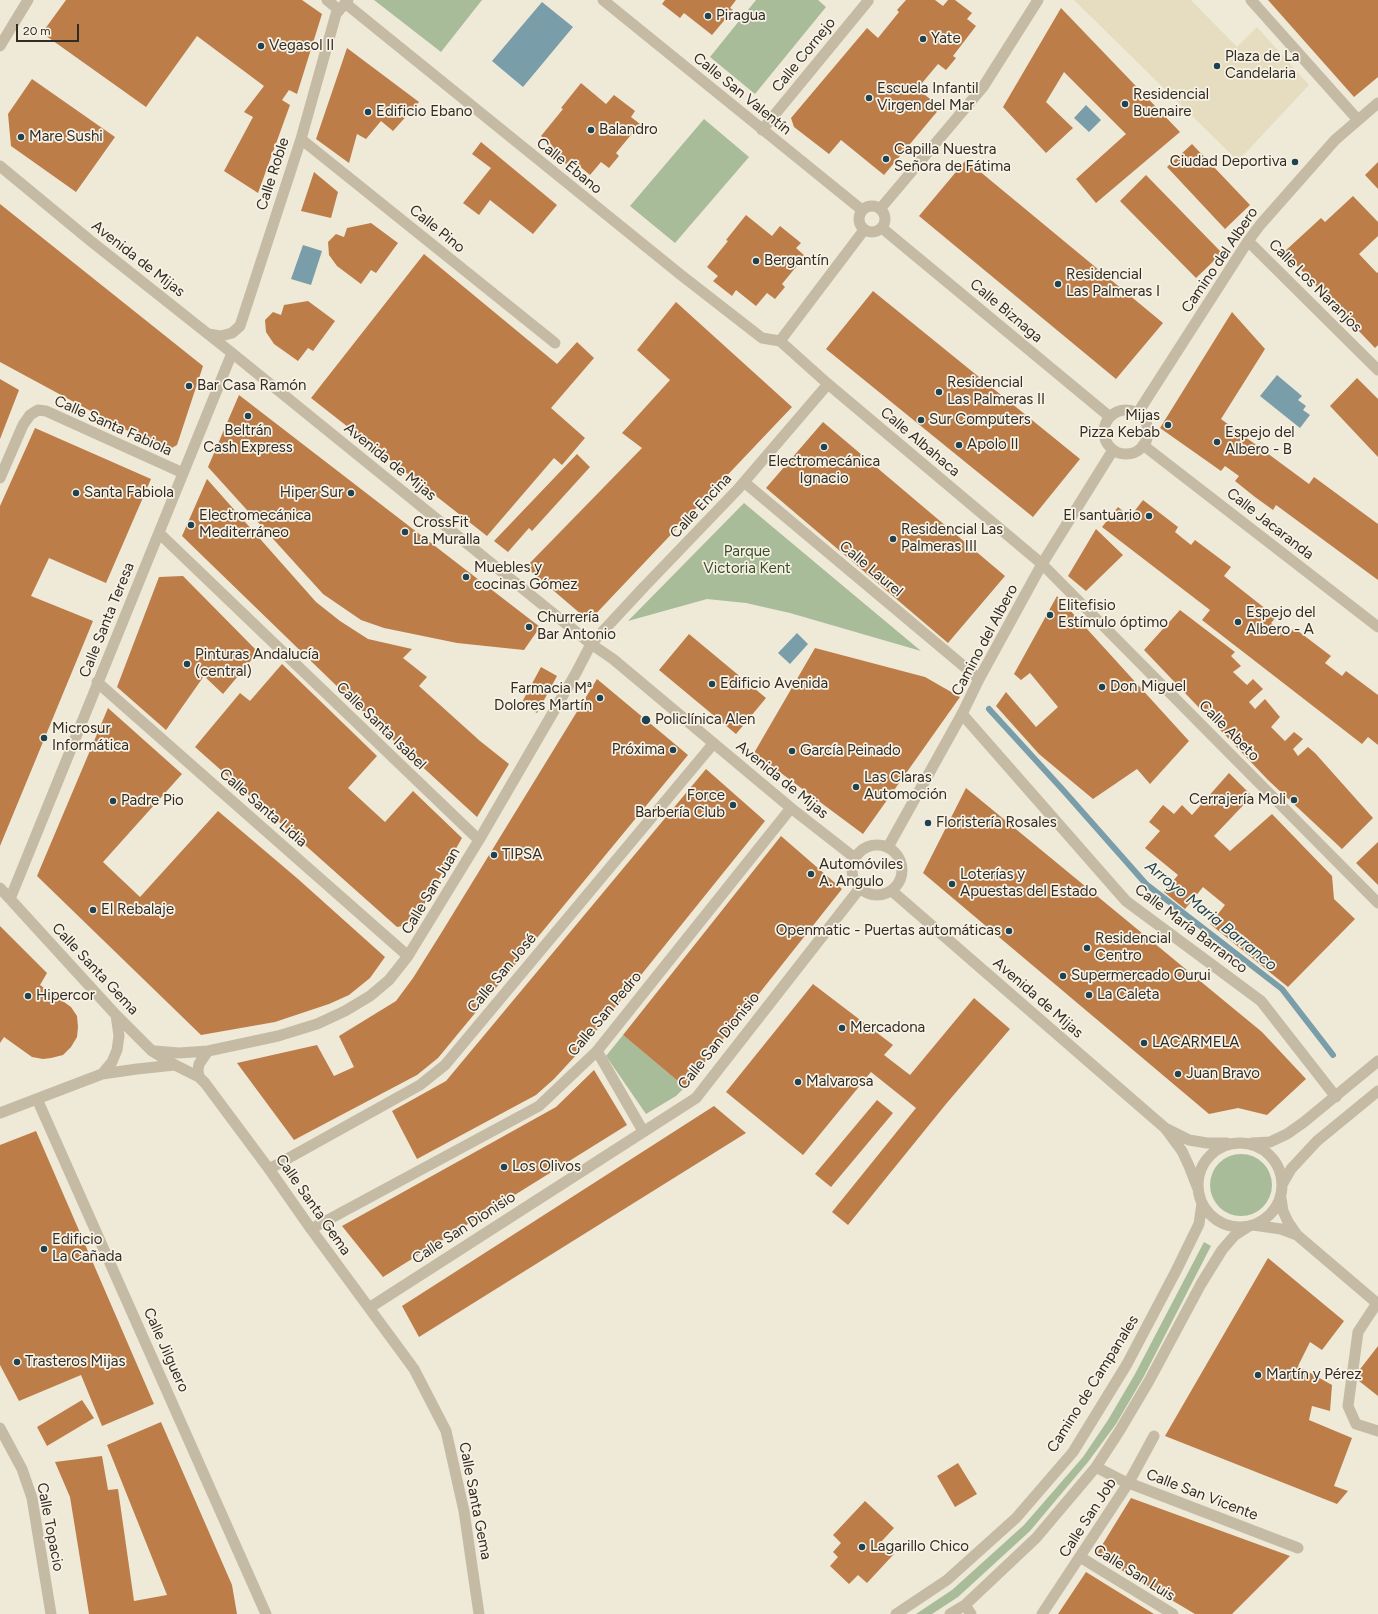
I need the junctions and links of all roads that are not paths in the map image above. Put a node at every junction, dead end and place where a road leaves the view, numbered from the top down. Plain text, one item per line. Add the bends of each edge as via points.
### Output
1 (28, 0) edge
2 (327, 0) edge
3 (603, 0) edge
4 (867, 0) edge
5 (1038, 0) edge
6 (1251, 0) edge
7 (344, 5) edge
8 (0, 46) edge
9 (1378, 103) edge
10 (1358, 120) junction
11 (762, 130) junction
12 (301, 139) junction
13 (0, 166) edge
14 (880, 209) junction
15 (862, 210) junction
16 (882, 228) junction
17 (864, 230) junction
18 (1248, 241) junction
19 (208, 334) junction
20 (780, 341) junction
21 (555, 343) dead end
22 (232, 353) junction
23 (1378, 370) edge
24 (828, 384) junction
25 (1137, 414) junction
26 (1110, 417) junction
27 (1143, 445) junction
28 (1113, 450) junction
29 (183, 473) junction
30 (0, 478) edge
31 (744, 482) junction
32 (159, 533) junction
33 (1042, 564) junction
34 (1378, 627) edge
35 (591, 644) junction
36 (979, 679) junction
37 (97, 682) junction
38 (962, 714) junction
39 (713, 744) junction
40 (790, 808) junction
41 (479, 840) junction
42 (888, 847) junction
43 (855, 858) junction
44 (0, 888) edge
45 (860, 888) junction
46 (892, 891) junction
47 (10, 899) junction
48 (1378, 903) edge
49 (408, 956) junction
50 (116, 1015) junction
51 (152, 1051) junction
52 (208, 1051) junction
53 (597, 1051) junction
54 (1378, 1061) edge
55 (175, 1065) junction
56 (102, 1074) junction
57 (199, 1077) junction
58 (1378, 1091) edge
59 (1336, 1097) junction
60 (37, 1099) junction
61 (0, 1113) edge
62 (1165, 1128) junction
63 (643, 1131) junction
64 (1233, 1143) junction
65 (1248, 1143) junction
66 (269, 1169) junction
67 (1283, 1183) junction
68 (1198, 1189) junction
69 (1281, 1198) junction
70 (1202, 1202) junction
71 (1251, 1226) junction
72 (311, 1229) junction
73 (1297, 1235) junction
74 (1377, 1304) edge
75 (369, 1308) junction
76 (0, 1428) edge
77 (1378, 1431) edge
78 (1154, 1436) dead end
79 (1096, 1467) junction
80 (1129, 1482) junction
81 (1298, 1548) dead end
82 (1080, 1557) junction
83 (965, 1604) junction
84 (51, 1614) edge
85 (266, 1614) edge
86 (479, 1614) edge
87 (896, 1614) edge
88 (950, 1614) edge
89 (971, 1614) edge
90 (1042, 1614) edge
91 (1173, 1614) edge

1 - 8 street
2 - 7 street, Calle Ébano
3 - 11 street, Calle San Valentín
4 - 11 street, Calle Cornejo
5 - 14 street via 983,88
6 - 10 street
7 - 12 street, Calle Roble via 336,14
7 - 20 street, Calle Ébano via 762,338
9 - 10 street, Camino del Albero
10 - 18 street, Camino del Albero via 1313,163
11 - 15 street, Calle San Valentín
12 - 19 street, Calle Roble via 240,326 232,333 221,336
12 - 21 street, Calle Pino
13 - 19 street, Avenida de Mijas
14 - 15 street via 869,206
14 - 16 street via 885,220
15 - 17 street via 858,218
16 - 17 street via 871,233
16 - 26 street, Calle Biznaga
17 - 20 street
18 - 23 street, Calle Los Naranjos
18 - 25 street, Camino del Albero
19 - 22 street, Avenida de Mijas
20 - 24 street, Calle Albahaca
22 - 29 street, Calle Santa Teresa
22 - 35 street, Avenida de Mijas
24 - 31 street, Calle Encina
24 - 33 street, Calle Albahaca
25 - 26 street via 1120,411
25 - 27 street via 1145,421 1147,428
26 - 28 street via 1104,432
27 - 28 street via 1127,454
27 - 34 street, Calle Jacaranda
28 - 33 street, Camino del Albero
29 - 30 street, Calle Santa Fabiola via 46,411 38,410 30,415 23,425
29 - 32 street, Calle Santa Teresa
31 - 35 street, Calle Encina
31 - 36 street, Calle Laurel
32 - 37 street, Calle Santa Teresa
32 - 41 street, Calle Santa Isabel
33 - 36 street, Camino del Albero
33 - 48 street, Calle Abeto
35 - 39 street, Avenida de Mijas via 613,659
35 - 41 street, Calle San Juan
36 - 38 street, Camino del Albero
37 - 47 street, Calle Santa Teresa
37 - 49 street, Calle Santa Lidia
38 - 42 street, Camino del Albero
38 - 59 street, Calle María Barranco via 1126,901 1261,1001
39 - 40 street, Avenida de Mijas
39 - 66 street, Calle San José via 445,1065 420,1085
40 - 43 street, Avenida de Mijas
40 - 53 street, Calle San Pedro
41 - 49 street, Calle San Juan
42 - 43 street via 876,844 868,846
42 - 46 street via 901,859 903,866 900,881
43 - 45 street via 853,879
44 - 47 street, Calle Santa Gema
45 - 46 street via 872,895
45 - 63 street, Calle San Dionisio via 696,1098
46 - 62 street, Avenida de Mijas
47 - 50 street, Calle Santa Gema
49 - 52 street, Calle San Juan via 389,980 345,1012 278,1036
50 - 51 street, Calle Santa Gema
50 - 56 street via 119,1036 117,1050 112,1062
51 - 52 street, Calle San Juan
51 - 55 street, Calle Santa Gema
52 - 57 street via 199,1064
53 - 63 street
53 - 72 street, Calle San Pedro via 539,1106
54 - 59 street
55 - 56 street
55 - 57 street, Calle Santa Gema
56 - 60 street
57 - 66 street, Calle Santa Gema
58 - 67 street via 1317,1141 1291,1169
59 - 65 street via 1287,1134 1270,1142
60 - 61 street
60 - 85 street, Calle Jilguero
62 - 64 street, Avenida de Mijas via 1189,1140
62 - 68 street, Avenida de Mijas via 1182,1151
63 - 75 street, Calle San Dionisio
64 - 65 street
64 - 68 street via 1221,1147 1203,1164
65 - 67 street via 1262,1148 1272,1156 1279,1167
66 - 72 street, Calle Santa Gema
67 - 69 street
68 - 70 street
69 - 71 street via 1269,1216
69 - 73 street via 1283,1211
70 - 71 street via 1210,1214 1221,1223 1234,1227
70 - 87 street, Camino de Campanales via 1199,1224 1176,1271 1127,1364 1073,1452 1016,1518 947,1580
71 - 73 street via 1280,1229
71 - 79 street via 1235,1235 1222,1250 1149,1381
72 - 75 street, Calle Santa Gema
73 - 74 street
74 - 77 street via 1358,1332 1348,1406 1356,1424
75 - 86 street, Calle Santa Gema via 414,1369 446,1430 464,1511
76 - 84 street, Calle Topacio via 22,1469 32,1498
78 - 80 street, Calle San Job
79 - 80 street, Calle San Vicente
79 - 83 street via 1036,1538
80 - 81 street, Calle San Vicente
80 - 82 street, Calle San Job
82 - 90 street, Calle San Job
82 - 91 street, Calle San Luis
83 - 88 street
83 - 89 street

